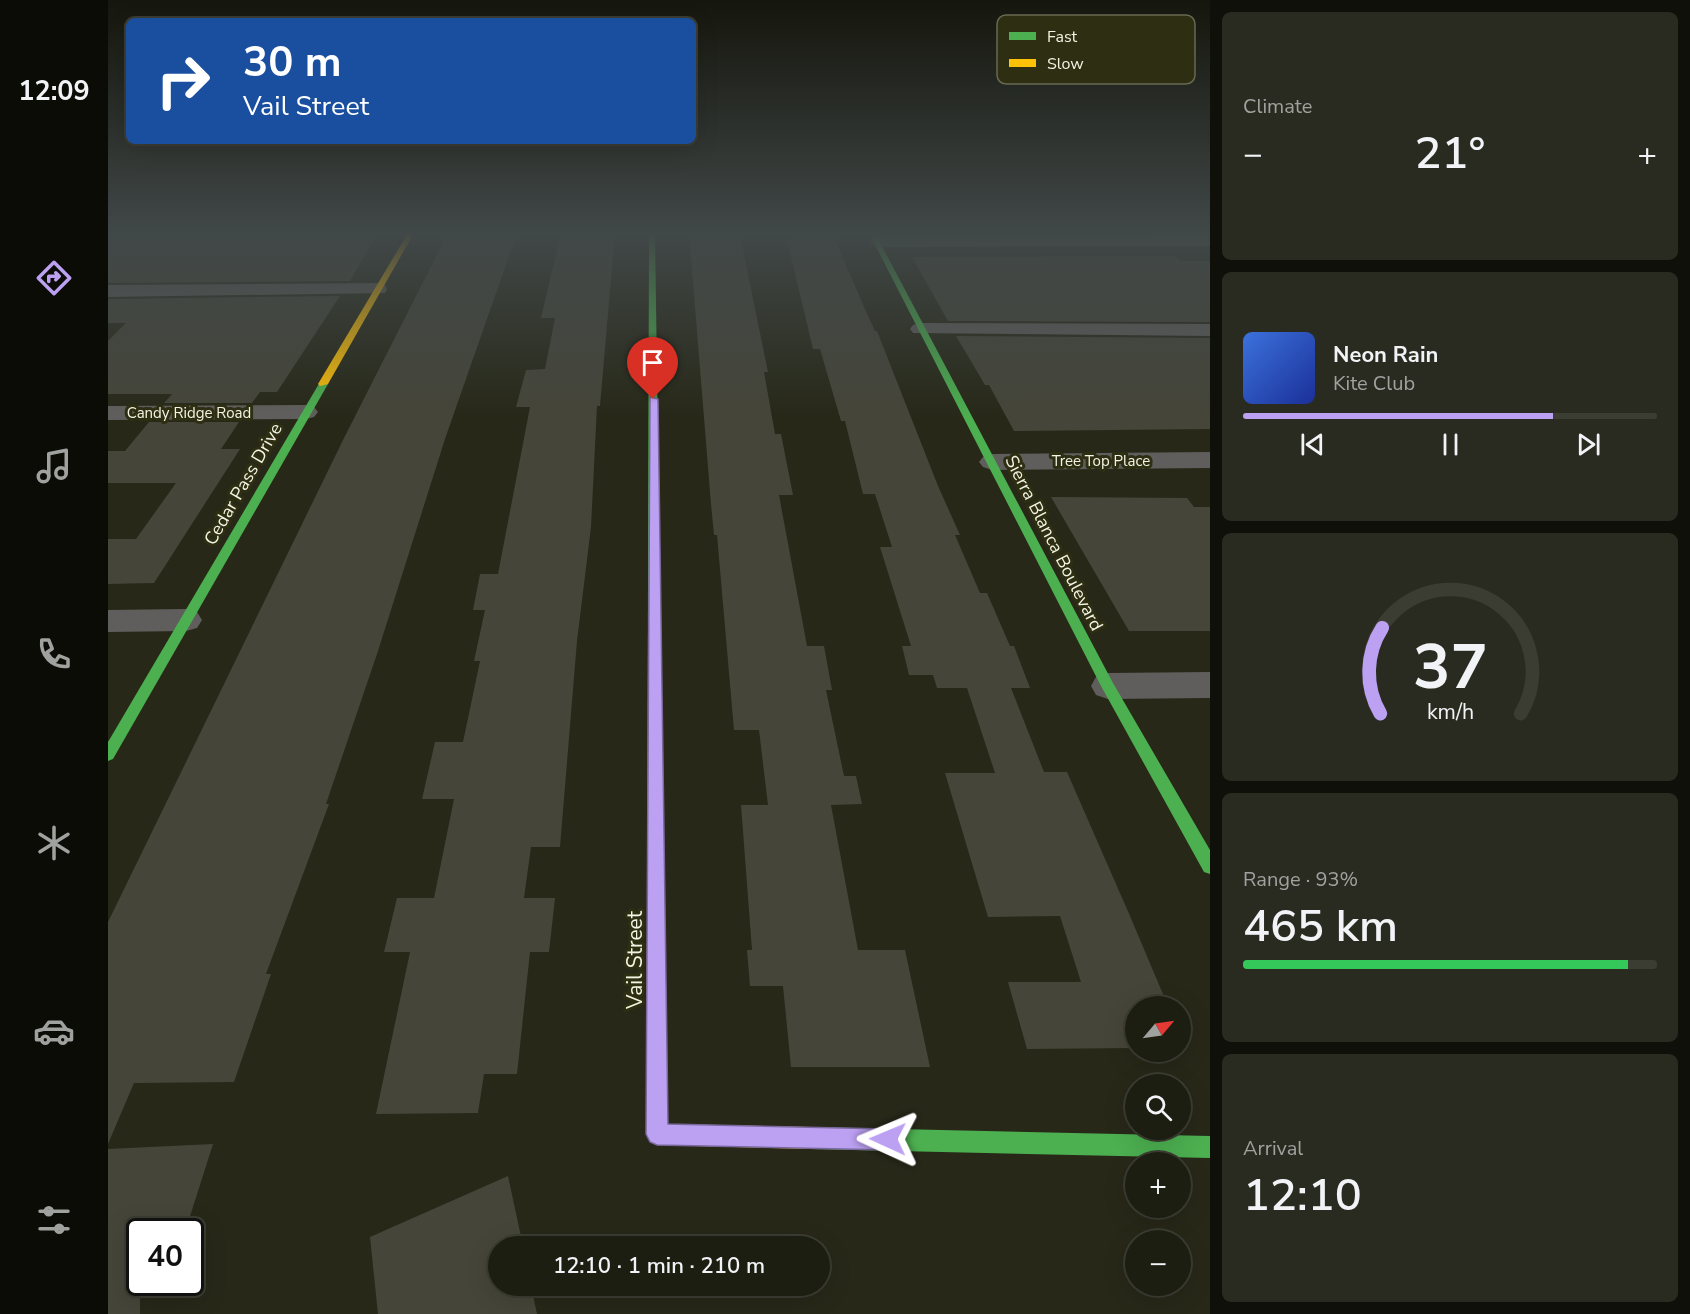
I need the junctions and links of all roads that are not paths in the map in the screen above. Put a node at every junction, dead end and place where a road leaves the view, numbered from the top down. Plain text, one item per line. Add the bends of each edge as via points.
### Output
1 (375, 294) edge
2 (652, 294) edge
3 (903, 294) edge
4 (920, 329) junction
5 (1210, 330) edge
6 (306, 412) junction
7 (108, 413) edge
8 (1210, 460) edge
9 (992, 462) junction
10 (186, 620) junction
11 (108, 621) edge
12 (1210, 685) edge
13 (1108, 686) junction
14 (108, 755) edge
15 (1210, 866) edge
16 (1210, 1147) edge

1 - 6 street, Cedar Pass Drive
2 - 16 street, Vail Street via 657,1134
3 - 4 street, Sierra Blanca Boulevard
4 - 5 street
4 - 9 street, Sierra Blanca Boulevard
6 - 7 street, Candy Ridge Road
6 - 10 street, Cedar Pass Drive
8 - 9 street, Tree Top Place
9 - 13 street, Sierra Blanca Boulevard
10 - 11 street
10 - 14 street, Cedar Pass Drive
12 - 13 street
13 - 15 street, Sierra Blanca Boulevard

